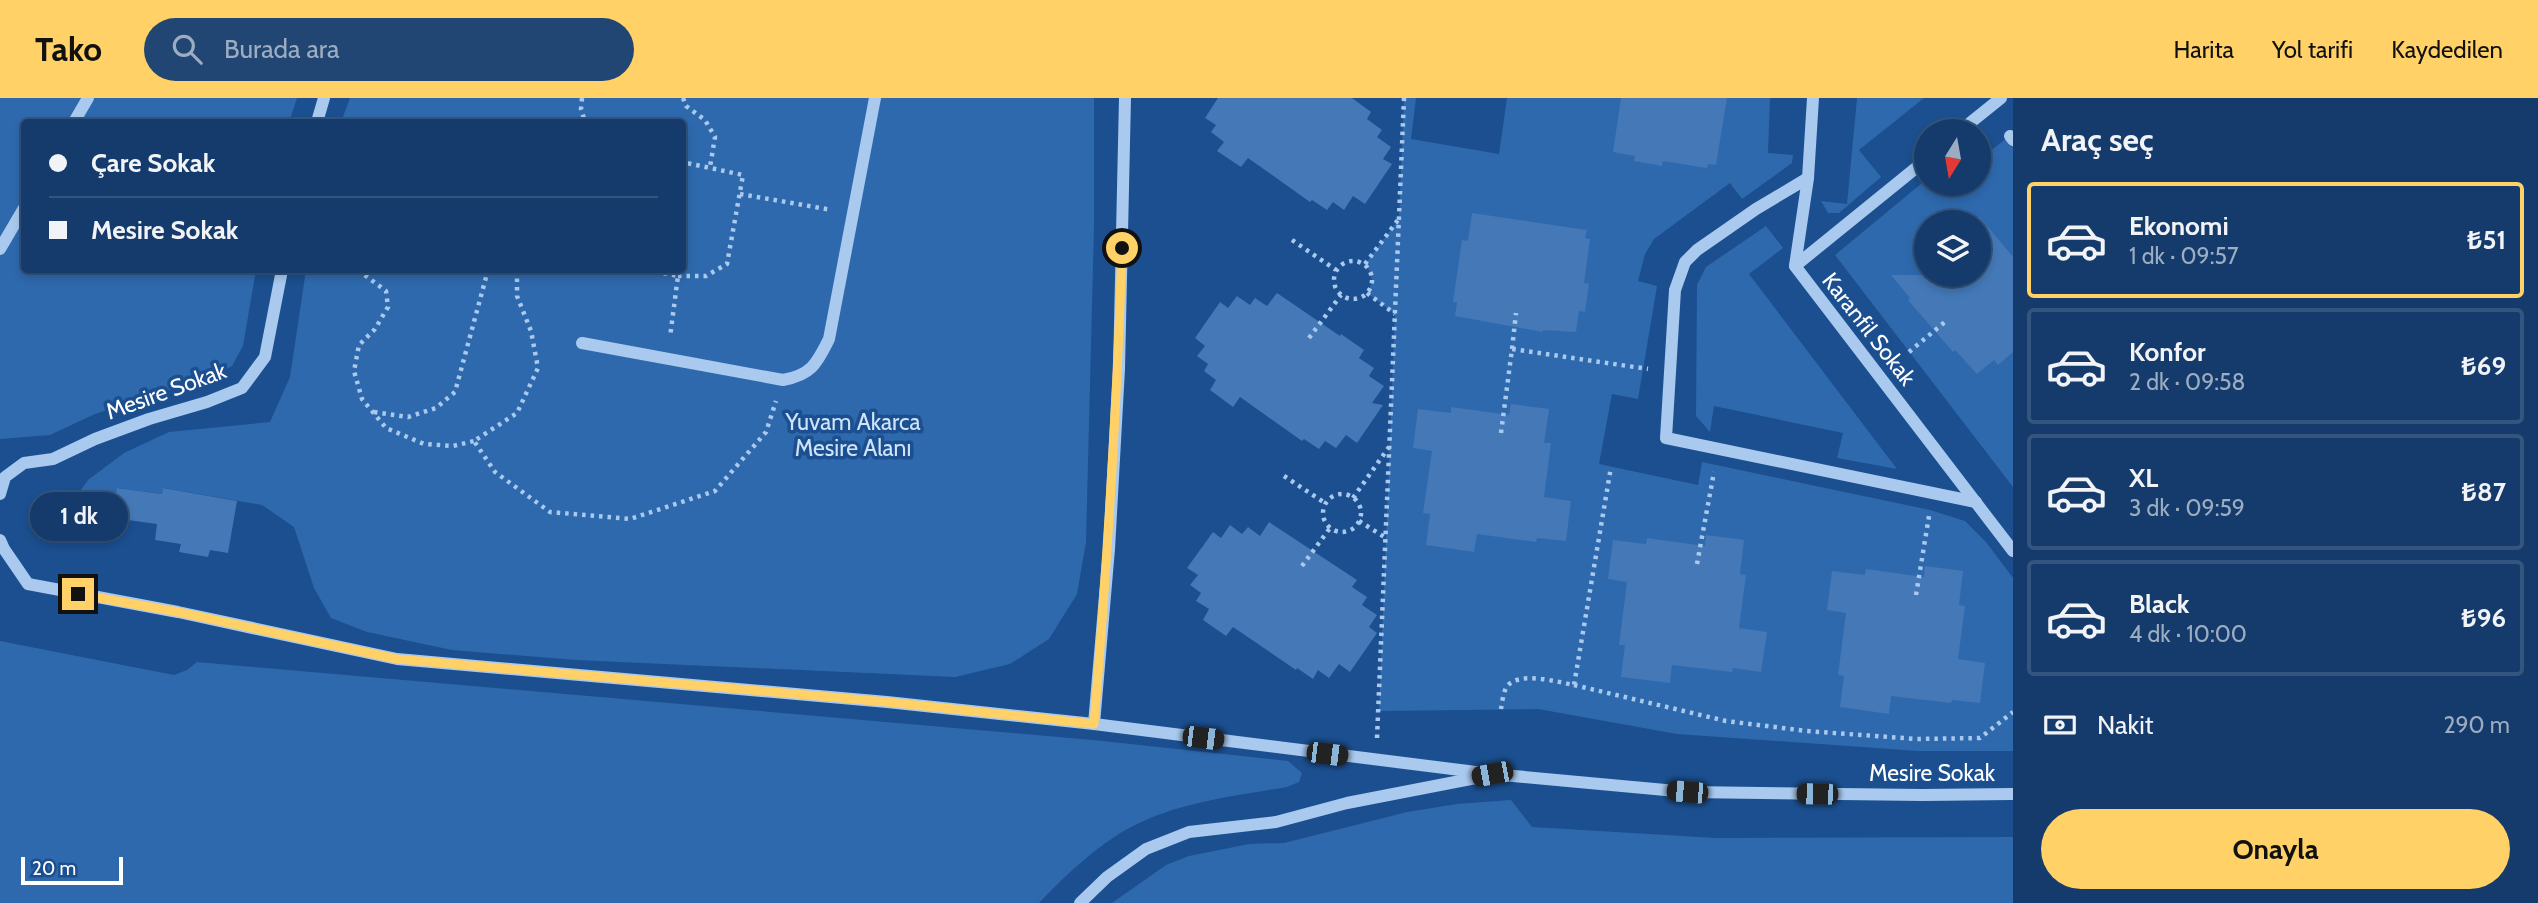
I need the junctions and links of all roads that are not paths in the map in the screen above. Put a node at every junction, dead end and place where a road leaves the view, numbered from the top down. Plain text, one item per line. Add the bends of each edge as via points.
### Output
1 (88, 98) edge
2 (324, 98) edge
3 (875, 98) edge
4 (1125, 98) edge
5 (1813, 98) edge
6 (2001, 98) edge
7 (76, 119) edge
8 (318, 119) edge
9 (1976, 119) edge
10 (1914, 170) edge
11 (1808, 178) junction
12 (21, 213) edge
13 (0, 249) edge
14 (1795, 266) junction
15 (281, 273) edge
16 (582, 343) dead end
17 (0, 494) edge
18 (1976, 502) junction
19 (0, 540) edge
20 (2013, 551) edge
21 (1094, 724) junction
22 (1492, 774) junction
23 (2013, 794) edge
24 (1080, 903) edge

1 - 7 street
2 - 8 street
3 - 16 street via 829,339 815,367 783,380
4 - 21 street via 1119,369
5 - 11 street, Karanfil Sokak
6 - 9 street
10 - 14 street
11 - 14 street, Karanfil Sokak
11 - 18 street via 1756,209 1685,262 1675,290 1666,438
12 - 13 street
14 - 18 street, Karanfil Sokak
15 - 17 street, Mesire Sokak via 265,357 242,388 95,439 53,459 24,463 5,477
18 - 20 street, Karanfil Sokak
19 - 21 street, Mesire Sokak via 27,584 397,659
21 - 22 street, Mesire Sokak
22 - 23 street, Mesire Sokak via 1687,792
22 - 24 street via 1276,822 1189,832 1146,849

